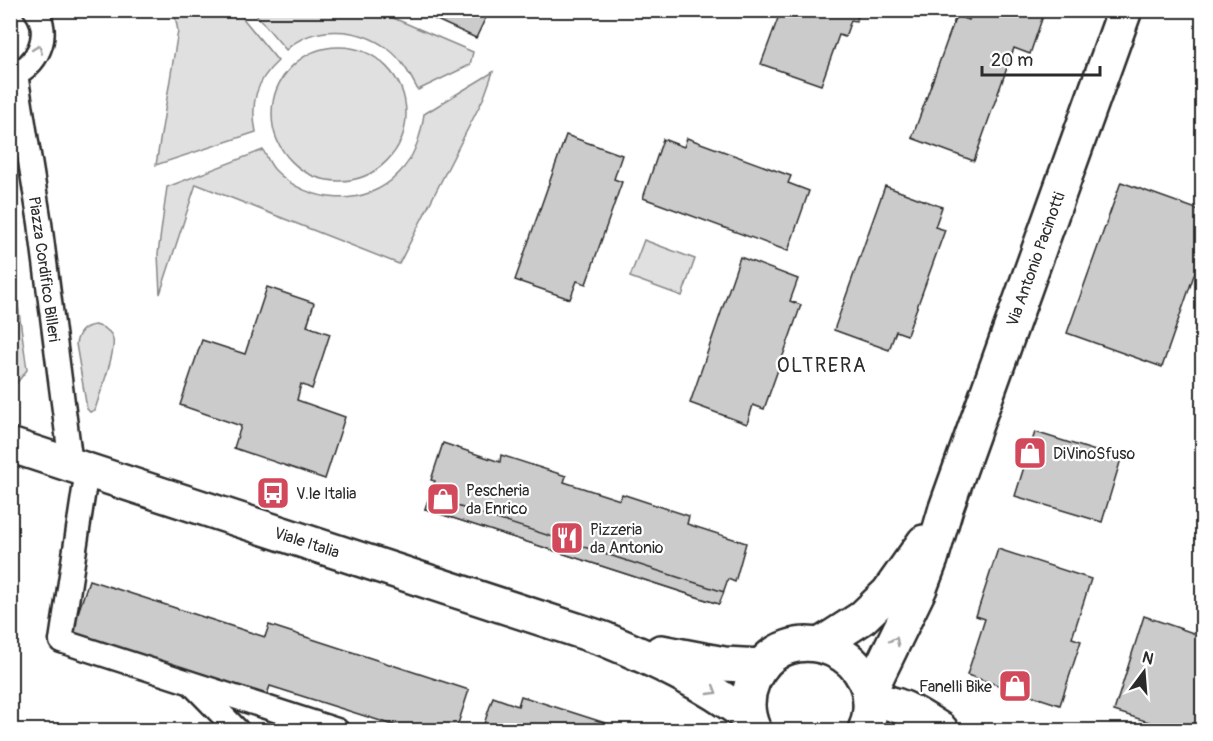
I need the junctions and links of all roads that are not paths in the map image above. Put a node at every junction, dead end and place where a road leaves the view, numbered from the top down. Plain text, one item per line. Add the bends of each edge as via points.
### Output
1 (35, 10) edge
2 (1125, 10) edge
3 (13, 75) edge
4 (10, 445) edge
5 (79, 468) junction
6 (946, 508) junction
7 (604, 639) junction
8 (819, 645) junction
9 (762, 666) junction
10 (191, 683) junction
11 (868, 708) edge
12 (749, 725) edge
13 (237, 730) edge
14 (337, 730) edge
15 (941, 730) edge

3 -> 1 lane via 28,67 42,43 42,28
2 - 6 street, Via Antonio Pacinotti
3 - 5 lane, Piazza Cordifico Billeri
4 - 5 street, Viale Italia
5 - 7 street, Viale Italia
5 - 10 lane, Piazza Cordifico Billeri via 61,641
6 - 8 street, Via Antonio Pacinotti via 888,593 861,618
11 -> 6 street, Via Antonio Pacinotti via 931,559
7 - 9 street, Viale Italia via 724,664
7 -> 12 street, Viale Italia via 681,673 724,698
8 - 9 street via 785,649
8 - 11 street via 852,661 863,675
9 - 12 street via 751,687
10 - 13 lane
10 - 14 lane
11 - 15 street via 879,700 902,706

